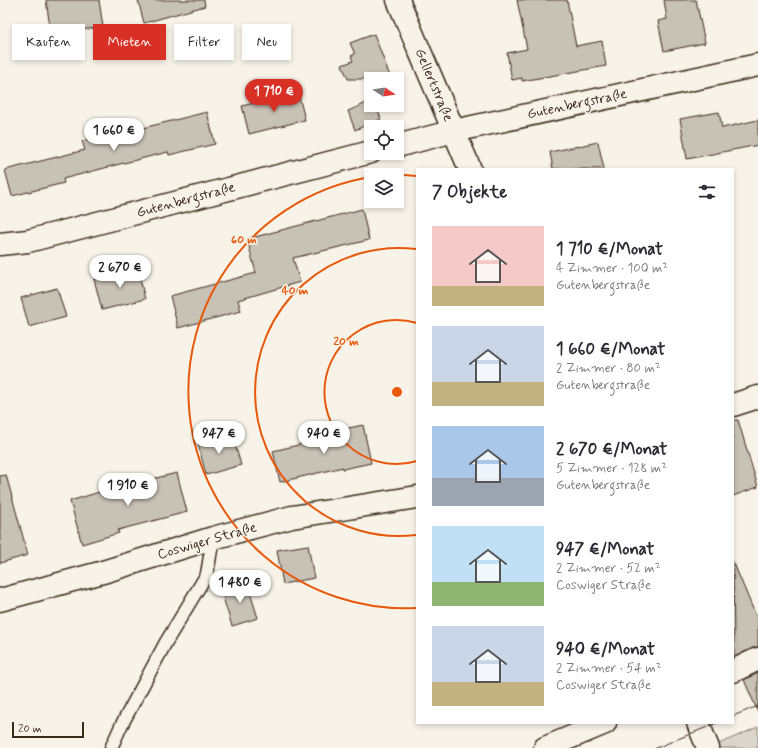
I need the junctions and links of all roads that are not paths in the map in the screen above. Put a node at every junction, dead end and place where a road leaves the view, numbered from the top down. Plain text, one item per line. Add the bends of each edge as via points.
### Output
1 (398, 0) edge
2 (758, 65) edge
3 (454, 131) junction
4 (404, 144) edge
5 (364, 154) edge
6 (470, 168) edge
7 (0, 244) edge
8 (758, 397) edge
9 (734, 405) edge
10 (416, 497) edge
11 (213, 538) junction
12 (0, 600) edge
13 (758, 659) edge
14 (734, 671) edge
15 (603, 724) edge
16 (698, 724) edge
17 (704, 747) edge
18 (111, 748) edge
19 (545, 748) edge

1 - 3 street, Gellertstraße
2 - 3 street, Gutenbergstraße
3 - 4 street, Gutenbergstraße
3 - 6 street, Gellertstraße
5 - 7 street, Gutenbergstraße via 28,241
8 - 9 street
10 - 11 street, Coswiger Straße via 292,518
11 - 12 street, Coswiger Straße
11 - 18 lane via 207,574 166,642
13 - 14 street
15 - 19 street
16 - 17 street

